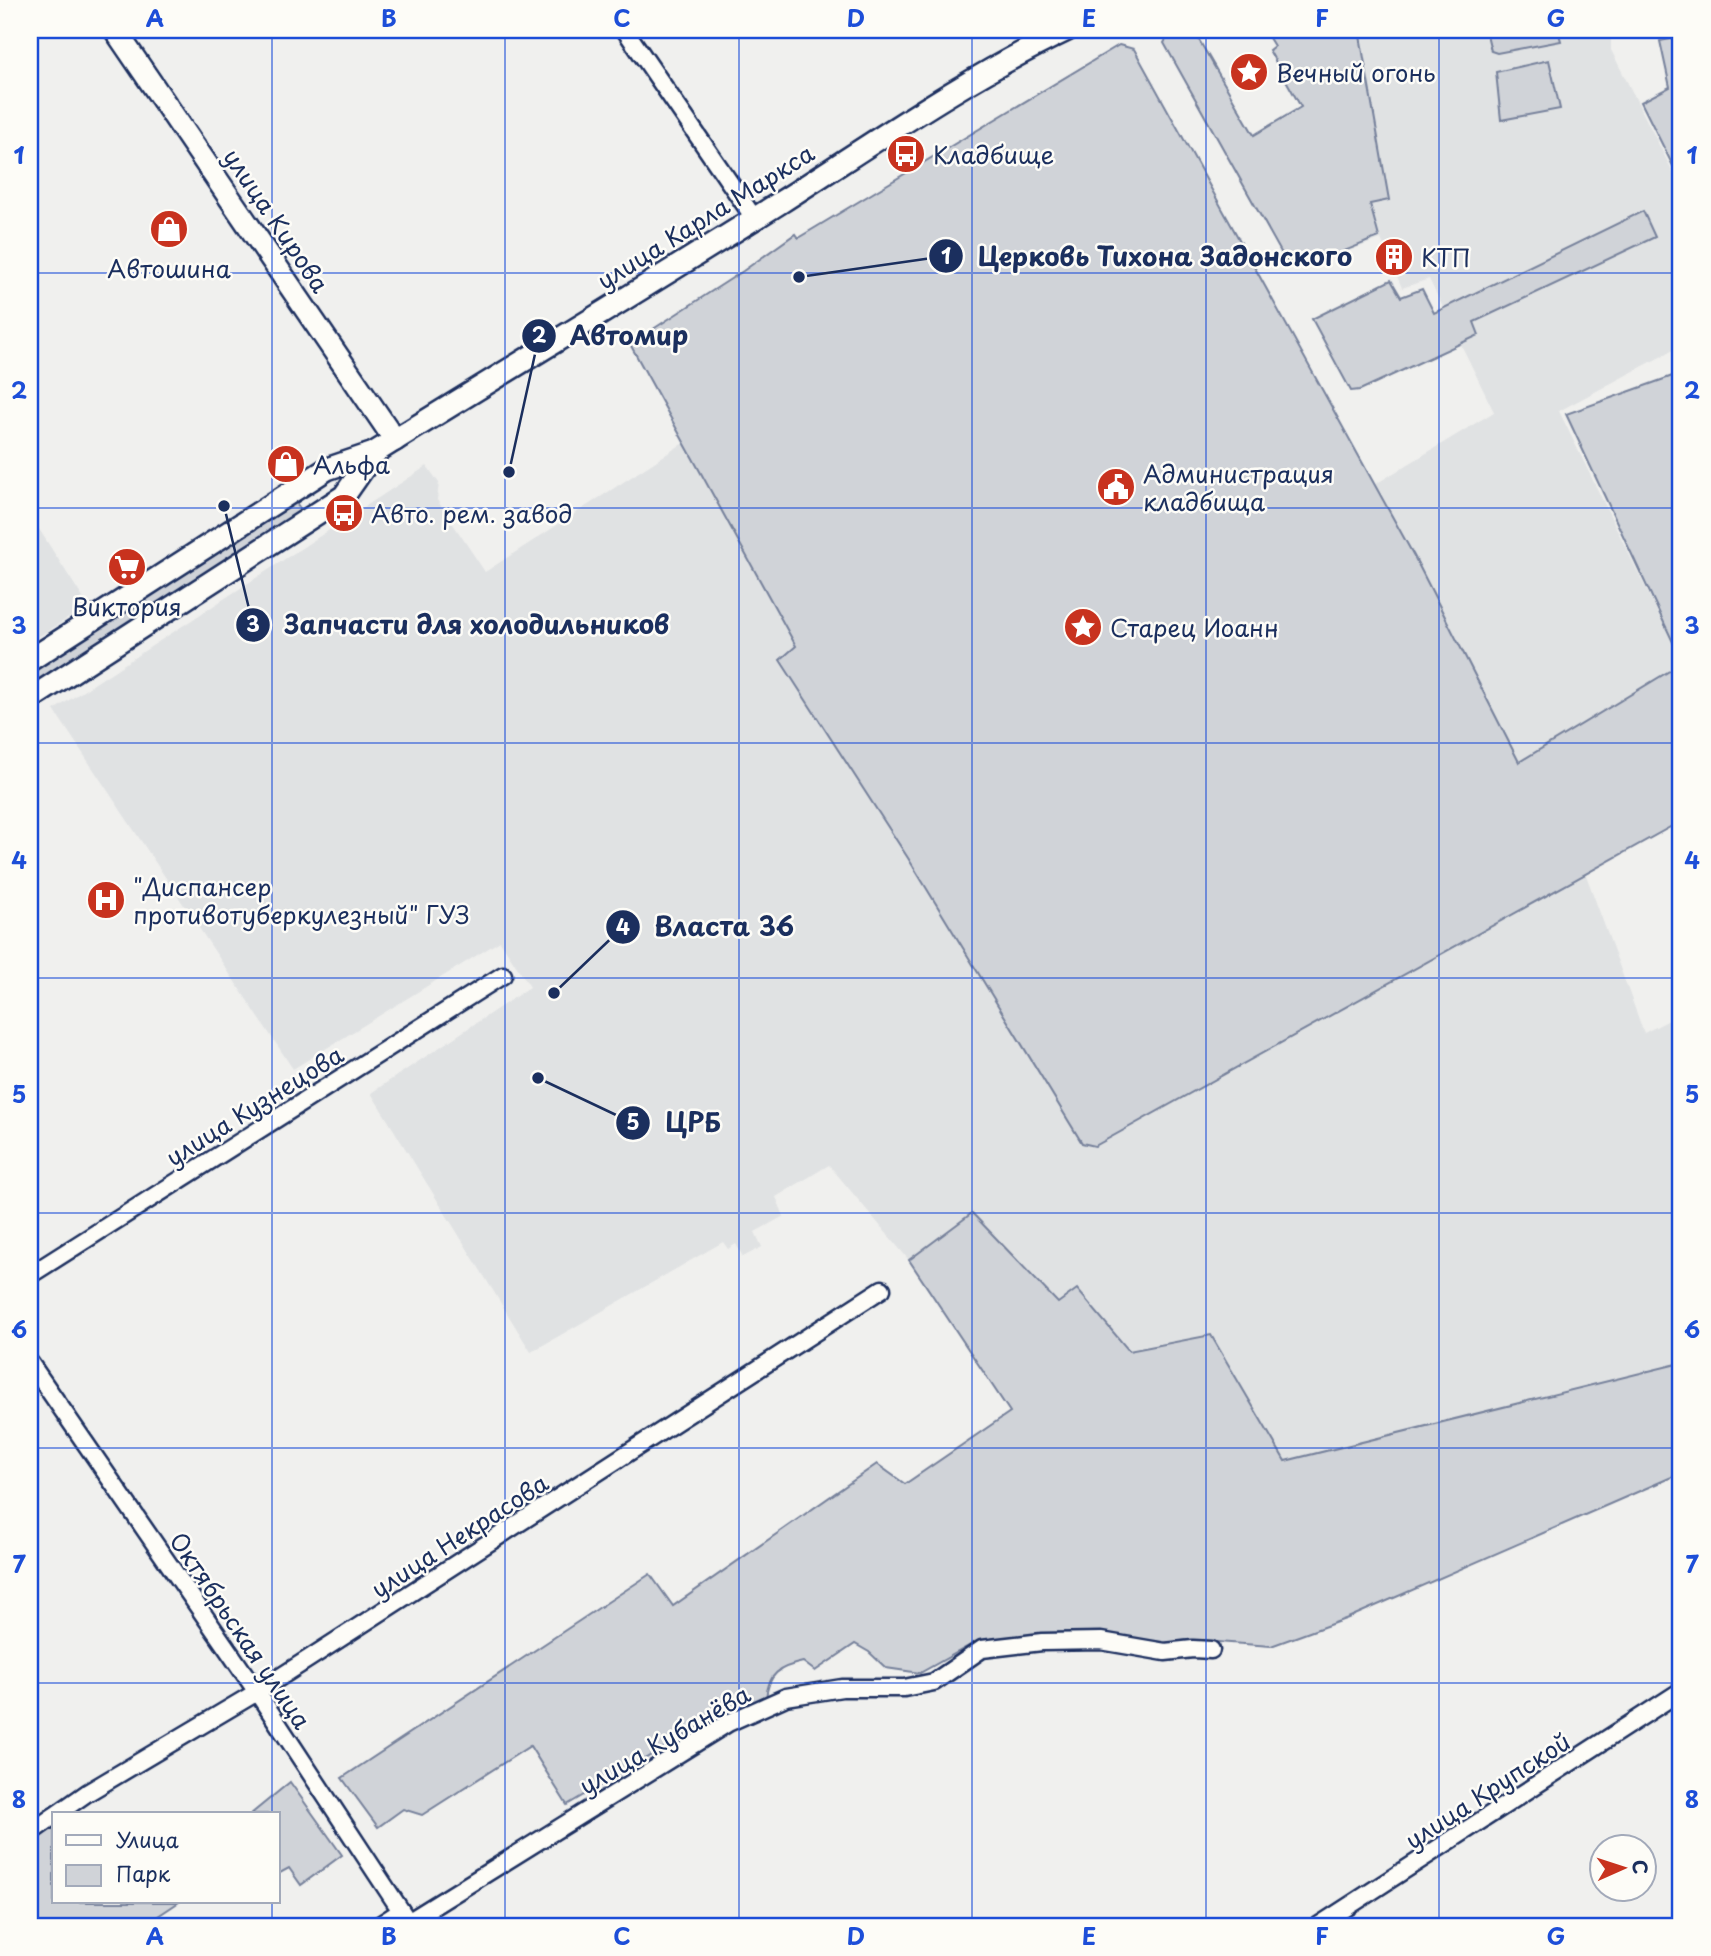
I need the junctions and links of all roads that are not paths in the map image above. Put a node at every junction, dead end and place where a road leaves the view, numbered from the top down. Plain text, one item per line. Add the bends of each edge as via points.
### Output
1 (115, 30) edge
2 (625, 30) edge
3 (1067, 30) edge
4 (754, 218) junction
5 (395, 440) junction
6 (374, 453) junction
7 (30, 660) edge
8 (30, 699) edge
9 (503, 975) dead end
10 (30, 1275) edge
11 (883, 1289) dead end
12 (30, 1363) edge
13 (1211, 1650) dead end
14 (1681, 1691) edge
15 (257, 1692) junction
16 (59, 1812) edge
17 (52, 1817) edge
18 (30, 1833) edge
19 (407, 1920) edge
20 (378, 1926) edge
21 (1318, 1926) edge

1 - 5 main road, улица Кирова
2 - 4 street
3 - 4 main road, улица Карла Маркса via 999,64
4 - 5 main road, улица Карла Маркса
5 - 6 main road, улица Карла Маркса
6 - 7 main road, улица Карла Маркса via 327,469
6 - 8 main road, улица Карла Маркса via 344,496
9 - 10 street, улица Кузнецова
11 - 15 street, улица Некрасова
12 - 15 street, Октябрьская улица
13 - 19 street, улица Кубанёва via 1165,1652 1101,1641 1042,1642 982,1650 934,1682 786,1697 728,1723
14 - 21 street, улица Крупской
15 - 16 street, улица Некрасова
15 - 19 street, Октябрьская улица
17 - 18 street, улица Некрасова
19 - 20 street, улица Кубанёва

